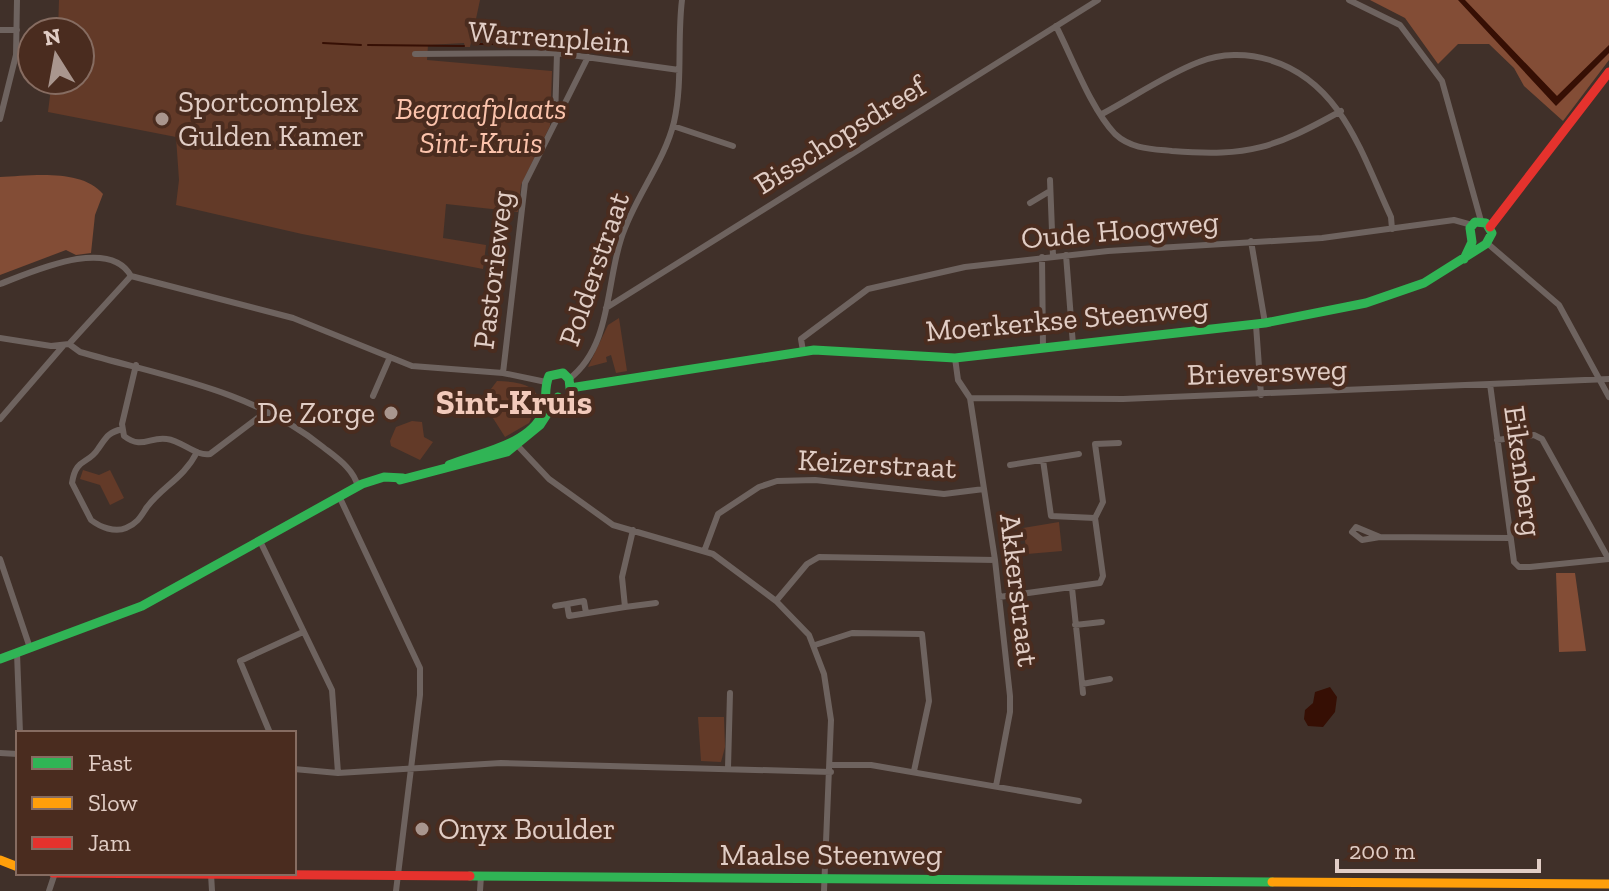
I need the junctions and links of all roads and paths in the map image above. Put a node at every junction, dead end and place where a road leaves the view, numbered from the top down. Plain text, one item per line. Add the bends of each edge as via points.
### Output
1 (682, 0) edge
2 (1098, 0) edge
3 (1349, 0) edge
4 (1056, 26) junction
5 (16, 42) edge
6 (557, 53) junction
7 (415, 54) dead end
8 (588, 57) junction
9 (679, 70) junction
10 (1609, 72) edge
11 (1341, 111) junction
12 (1102, 114) junction
13 (0, 119) edge
14 (553, 126) junction
15 (673, 126) junction
16 (733, 146) dead end
17 (1050, 180) dead end
18 (1050, 191) junction
19 (1030, 203) dead end
20 (1392, 229) junction
21 (1483, 233) junction
22 (1251, 241) junction
23 (1066, 255) junction
24 (1053, 256) junction
25 (1042, 257) junction
26 (131, 276) junction
27 (0, 284) edge
28 (606, 308) junction
29 (1260, 324) junction
30 (0, 338) edge
31 (66, 345) junction
32 (1073, 345) junction
33 (1043, 348) junction
34 (803, 351) junction
35 (390, 357) junction
36 (955, 358) junction
37 (136, 365) junction
38 (582, 368) junction
39 (503, 373) junction
40 (1599, 379) junction
41 (1609, 379) edge
42 (546, 382) junction
43 (569, 383) junction
44 (1490, 384) junction
45 (587, 387) junction
46 (1261, 395) junction
47 (373, 396) dead end
48 (553, 396) junction
49 (1609, 397) edge
50 (970, 398) junction
51 (267, 411) junction
52 (0, 419) edge
53 (122, 429) junction
54 (1497, 440) junction
55 (1119, 443) dead end
56 (516, 444) junction
57 (197, 452) junction
58 (1079, 454) dead end
59 (1043, 460) junction
60 (1010, 465) dead end
61 (358, 487) junction
62 (984, 489) junction
63 (339, 496) junction
64 (1095, 518) junction
65 (633, 530) junction
66 (1380, 537) dead end
67 (1510, 538) junction
68 (260, 541) junction
69 (705, 549) junction
70 (1609, 558) edge
71 (0, 559) edge
72 (995, 560) junction
73 (1072, 588) junction
74 (999, 597) junction
75 (776, 601) junction
76 (656, 603) dead end
77 (567, 604) junction
78 (555, 606) dead end
79 (625, 607) junction
80 (586, 613) junction
81 (1102, 622) dead end
82 (1075, 625) junction
83 (303, 632) junction
84 (815, 645) junction
85 (30, 648) junction
86 (17, 653) junction
87 (0, 659) edge
88 (1110, 679) dead end
89 (1082, 684) junction
90 (730, 693) dead end
91 (1083, 693) dead end
92 (20, 731) edge
93 (269, 731) edge
94 (728, 768) junction
95 (296, 769) edge
96 (411, 769) junction
97 (832, 769) junction
98 (914, 771) junction
99 (338, 773) junction
100 (996, 786) junction
101 (1079, 801) dead end
102 (296, 875) edge
103 (397, 876) junction
104 (481, 876) junction
105 (825, 879) junction
106 (1609, 884) edge
107 (396, 891) edge
108 (480, 891) edge
109 (824, 891) edge

1 - 9 street, Polderstraat
2 - 4 street, Bisschopsdreef
3 - 21 street via 1400,25 1442,81
4 - 12 street
4 - 28 street, Bisschopsdreef
5 - 13 street
6 - 7 street, Warrenplein
6 - 8 street, Warrenplein
6 - 14 street
8 - 9 street, Warrenplein
8 - 14 street, Pastorieweg
9 - 15 street, Polderstraat
10 - 21 street, Moerkerkse Steenweg
11 - 12 street via 1273,146 1224,155 1131,145
11 - 12 street via 1327,92 1290,66 1239,54 1199,62
11 - 20 street
14 - 39 street, Pastorieweg via 525,183
15 - 16 street
15 - 28 street, Polderstraat via 622,238
17 - 18 street
18 - 19 street
18 - 24 street
20 - 21 street, Oude Hoogweg via 1454,220
20 - 22 street, Oude Hoogweg
21 - 29 street, Moerkerkse Steenweg via 1464,259 1424,283 1384,298
21 - 40 street via 1559,305
22 - 23 street, Oude Hoogweg
22 - 29 street
23 - 24 street, Oude Hoogweg
23 - 32 street
24 - 25 street, Oude Hoogweg
25 - 33 street
25 - 34 street, Oude Hoogweg via 965,267 868,289 801,339
26 - 27 street via 123,267 92,255
26 - 31 street
26 - 35 street via 293,318
28 - 38 street, Polderstraat
29 - 32 street, Moerkerkse Steenweg
29 - 46 street
30 - 31 street
31 - 37 street
31 - 52 street
32 - 33 street, Moerkerkse Steenweg
33 - 36 street, Moerkerkse Steenweg
34 - 36 street, Moerkerkse Steenweg
34 - 45 street, Moerkerkse Steenweg
35 - 39 street via 430,369
35 - 47 street
36 - 50 street via 958,380
37 - 51 street via 203,383
37 - 53 street
38 - 43 street, Polderstraat
38 - 45 street
39 - 42 street
40 - 41 street, Brieversweg
40 - 44 street, Brieversweg
40 - 49 street
42 - 43 street, Moerkerkse Steenweg via 553,373 563,373
42 - 48 street
43 - 45 street, Moerkerkse Steenweg
43 - 48 street
44 - 46 street, Brieversweg
44 - 54 street, Eikenberg
46 - 50 street, Brieversweg
48 - 56 street via 544,425
50 - 62 street, Akkerstraat
51 - 57 street via 214,451 203,456
51 - 61 street via 338,459
53 - 57 street via 124,436 142,445 167,439
53 - 57 street via 106,436 98,450 78,463 72,483 91,520 115,530 142,518 146,508 187,471
54 - 67 street, Eikenberg
54 - 70 street via 1534,435 1542,439
55 - 64 street via 1095,444 1103,502
56 - 61 street via 462,466
56 - 65 street via 549,479 596,514
58 - 59 street
59 - 60 street
59 - 64 street via 1051,516
61 - 63 street
62 - 69 street, Keizerstraat via 944,494 777,481 718,514
62 - 72 street, Akkerstraat
63 - 68 street
63 - 96 street via 419,662
64 - 73 street via 1103,576 1095,586
65 - 69 street
65 - 79 street via 622,577
66 - 67 street
67 - 70 street, Eikenberg via 1519,567
68 - 83 street
68 - 85 street via 116,618
69 - 75 street
71 - 85 street
72 - 74 street, Akkerstraat
72 - 75 street via 819,557
73 - 74 street
73 - 82 street
74 - 100 street, Akkerstraat via 1010,712
75 - 84 street
76 - 79 street
77 - 78 street
77 - 80 street via 569,616
77 - 80 street via 584,601
79 - 80 street
81 - 82 street
82 - 89 street
83 - 93 street via 240,661
83 - 99 street via 333,694
84 - 97 street via 830,704
84 - 98 street via 852,633 922,634 929,701
85 - 86 street
86 - 87 street
86 - 92 street
88 - 89 street
89 - 91 street
90 - 94 street
94 - 96 street via 501,763
94 - 97 street
95 - 99 street
96 - 99 street
96 - 103 street
97 - 98 street via 871,765
97 - 105 street
98 - 100 street
100 - 101 street
102 - 103 street, Maalse Steenweg
103 - 104 street, Maalse Steenweg
103 - 107 street
104 - 105 street, Maalse Steenweg
104 - 108 street
105 - 106 street, Maalse Steenweg
105 - 109 street

